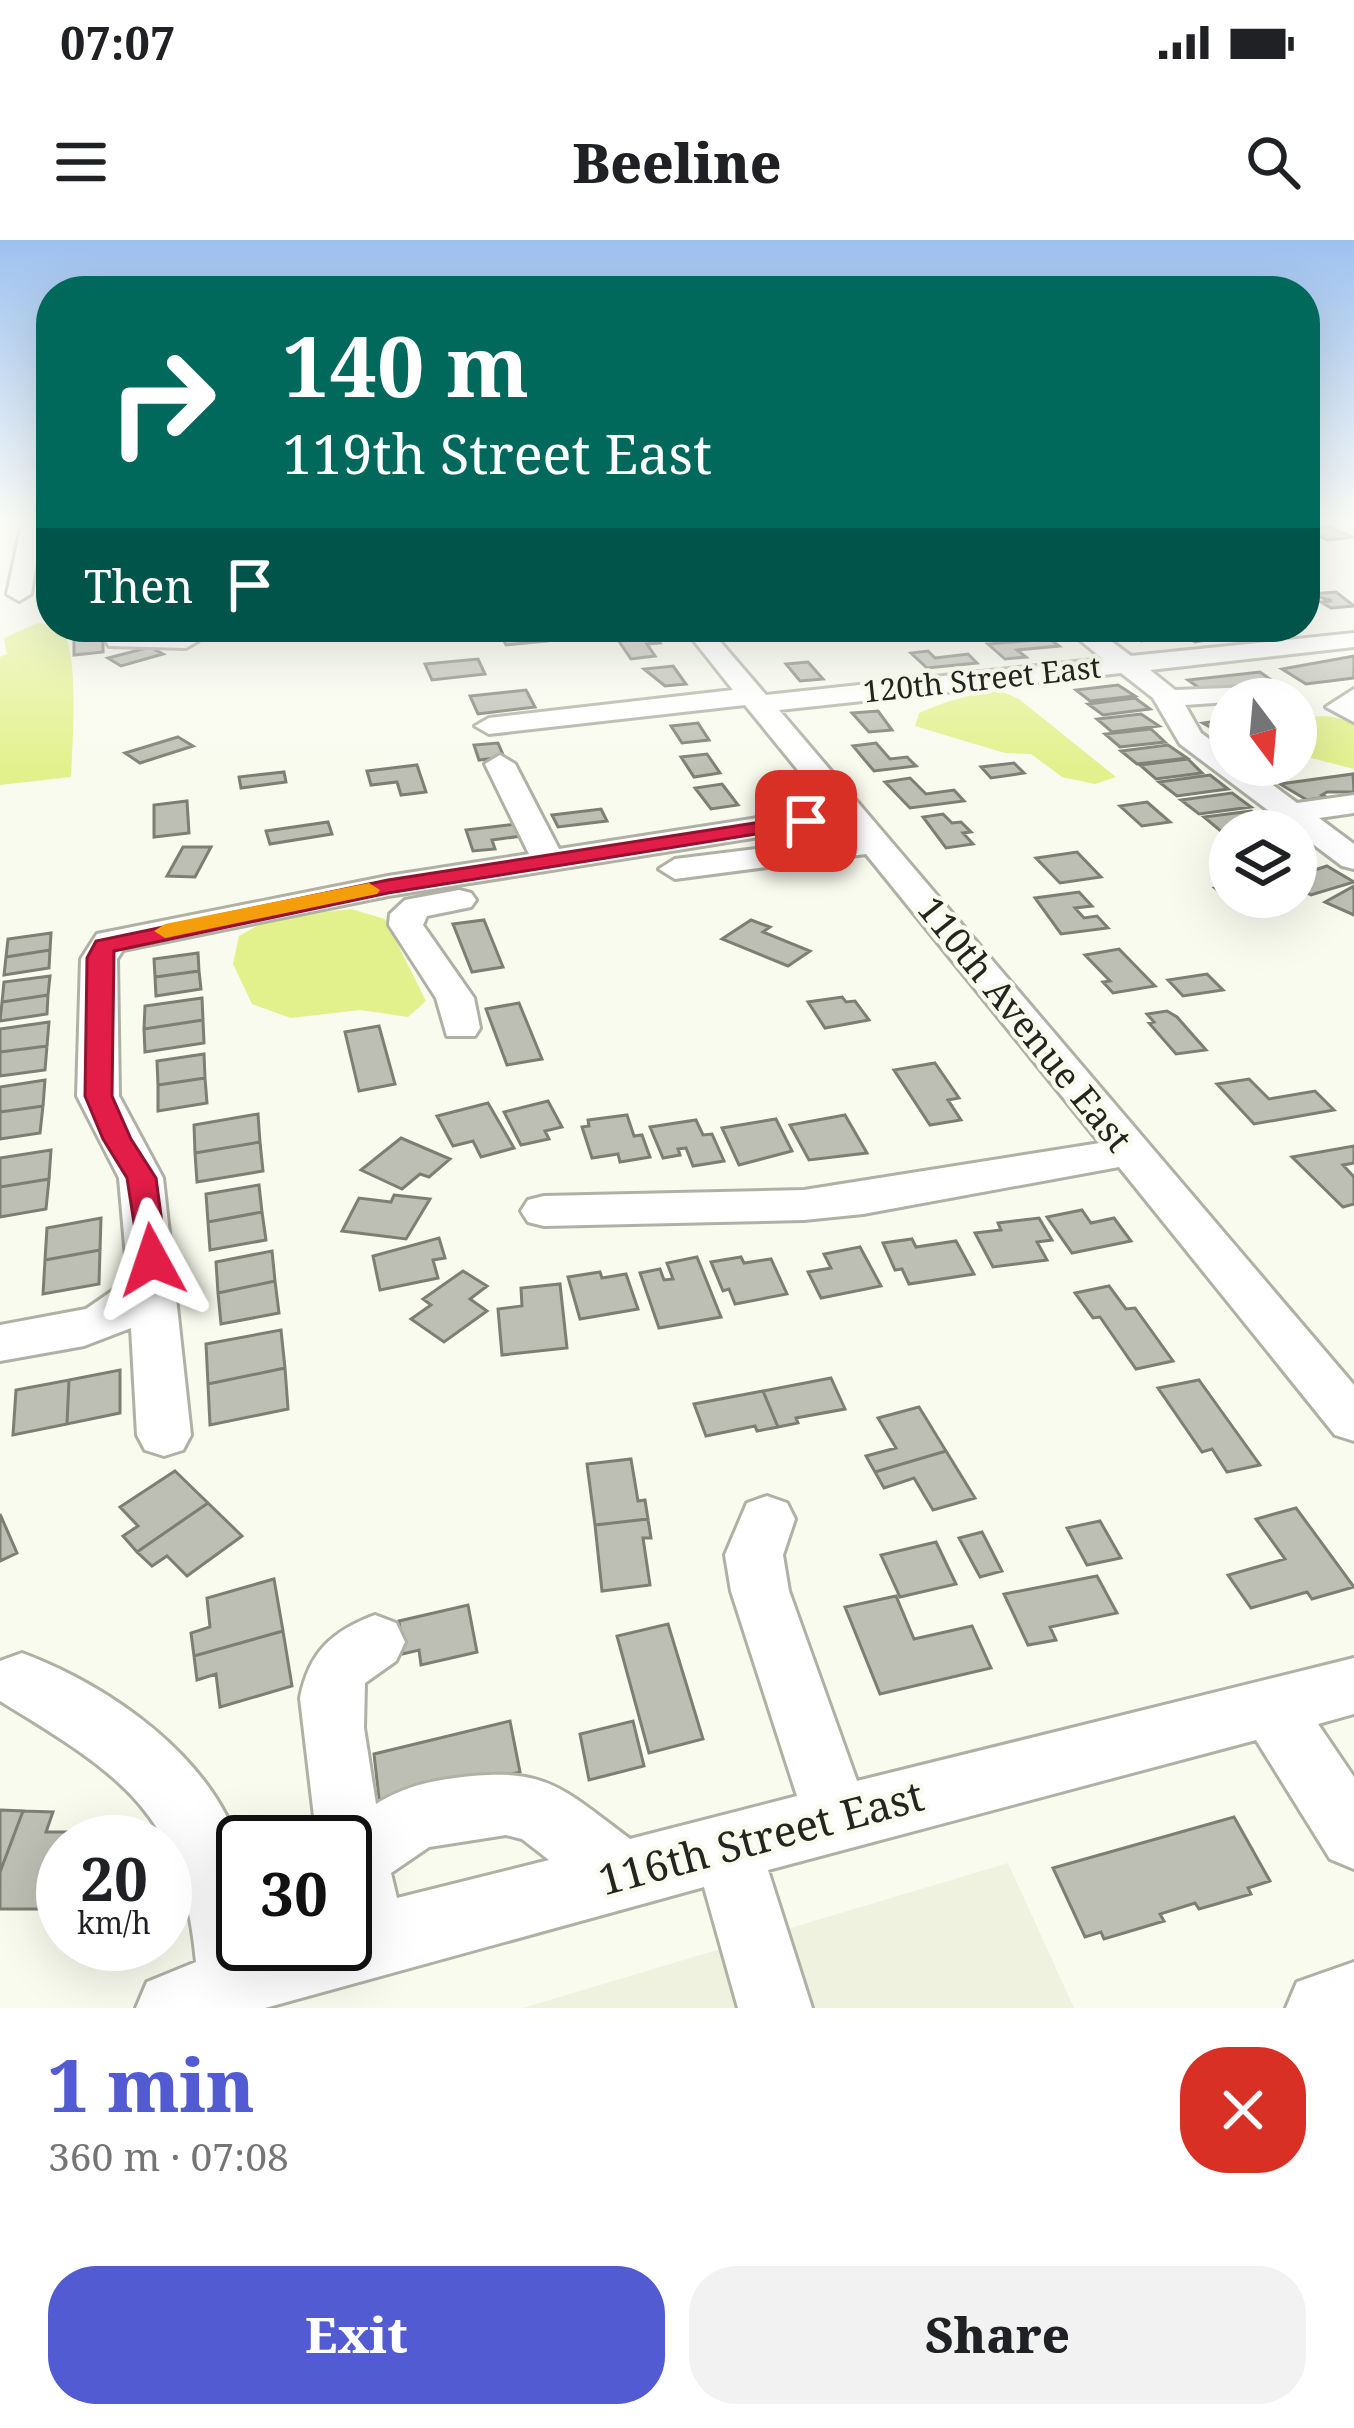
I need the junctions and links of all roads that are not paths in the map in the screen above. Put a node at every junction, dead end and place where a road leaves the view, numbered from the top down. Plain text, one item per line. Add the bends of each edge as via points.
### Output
1 (1320, 623) edge
2 (1351, 640) edge
3 (186, 642) edge
4 (707, 642) edge
5 (1097, 642) edge
6 (1128, 664) junction
7 (189, 676) dead end
8 (1209, 696) edge
9 (1354, 697) edge
10 (1168, 698) junction
11 (756, 700) junction
12 (1354, 715) edge
13 (489, 726) dead end
14 (500, 764) dead end
15 (1354, 804) edge
16 (1285, 810) edge
17 (1311, 810) edge
18 (851, 814) junction
19 (1317, 833) edge
20 (877, 844) junction
21 (1354, 859) edge
22 (549, 861) junction
23 (461, 1028) dead end
24 (1128, 1152) junction
25 (544, 1211) dead end
26 (143, 1295) junction
27 (0, 1343) edge
28 (1354, 1421) edge
29 (164, 1435) dead end
30 (767, 1519) dead end
31 (375, 1642) dead end
32 (22, 1681) dead end
33 (1354, 1686) edge
34 (1271, 1708) junction
35 (349, 1815) edge
36 (836, 1817) junction
37 (1354, 1836) edge
38 (372, 1846) edge
39 (727, 1846) junction
40 (622, 1875) junction
41 (372, 1943) edge
42 (267, 1971) edge
43 (234, 1980) junction
44 (1354, 1998) edge
45 (173, 2008) edge
46 (775, 2008) edge
47 (1323, 2008) edge

1 - 2 street
2 - 6 street, 120th Street East
3 - 7 street
4 - 11 street, 110th Avenue East
5 - 6 street
6 - 10 street
6 - 11 street, 120th Street East
8 - 10 street
9 - 12 street via 1340,707
10 - 16 street via 1190,738
11 - 13 street, 120th Street East
11 - 18 street, 110th Avenue East
14 - 22 street
15 - 17 street
18 - 20 street, 110th Avenue East
18 - 22 street
19 - 21 street
20 - 23 street via 418,907 406,914 406,925 454,998
20 - 24 street, 110th Avenue East
22 - 26 street via 104,946 98,1096 141,1178
24 - 25 street via 824,1203
24 - 28 street, 110th Avenue East
26 - 27 street via 80,1328
26 - 29 street
30 - 36 street via 754,1555 760,1591
31 - 35 street via 347,1657 333,1681
32 - 43 street via 162,1775 221,1878
33 - 34 street, 116th Street East
34 - 36 street, 116th Street East
34 - 37 street
36 - 39 street, 116th Street East
38 - 40 street via 417,1816 506,1803 538,1810
39 - 40 street, 116th Street East
39 - 46 street
40 - 41 street, 116th Street East
42 - 43 street, 116th Street East
43 - 45 street, 116th Street East
44 - 47 street

